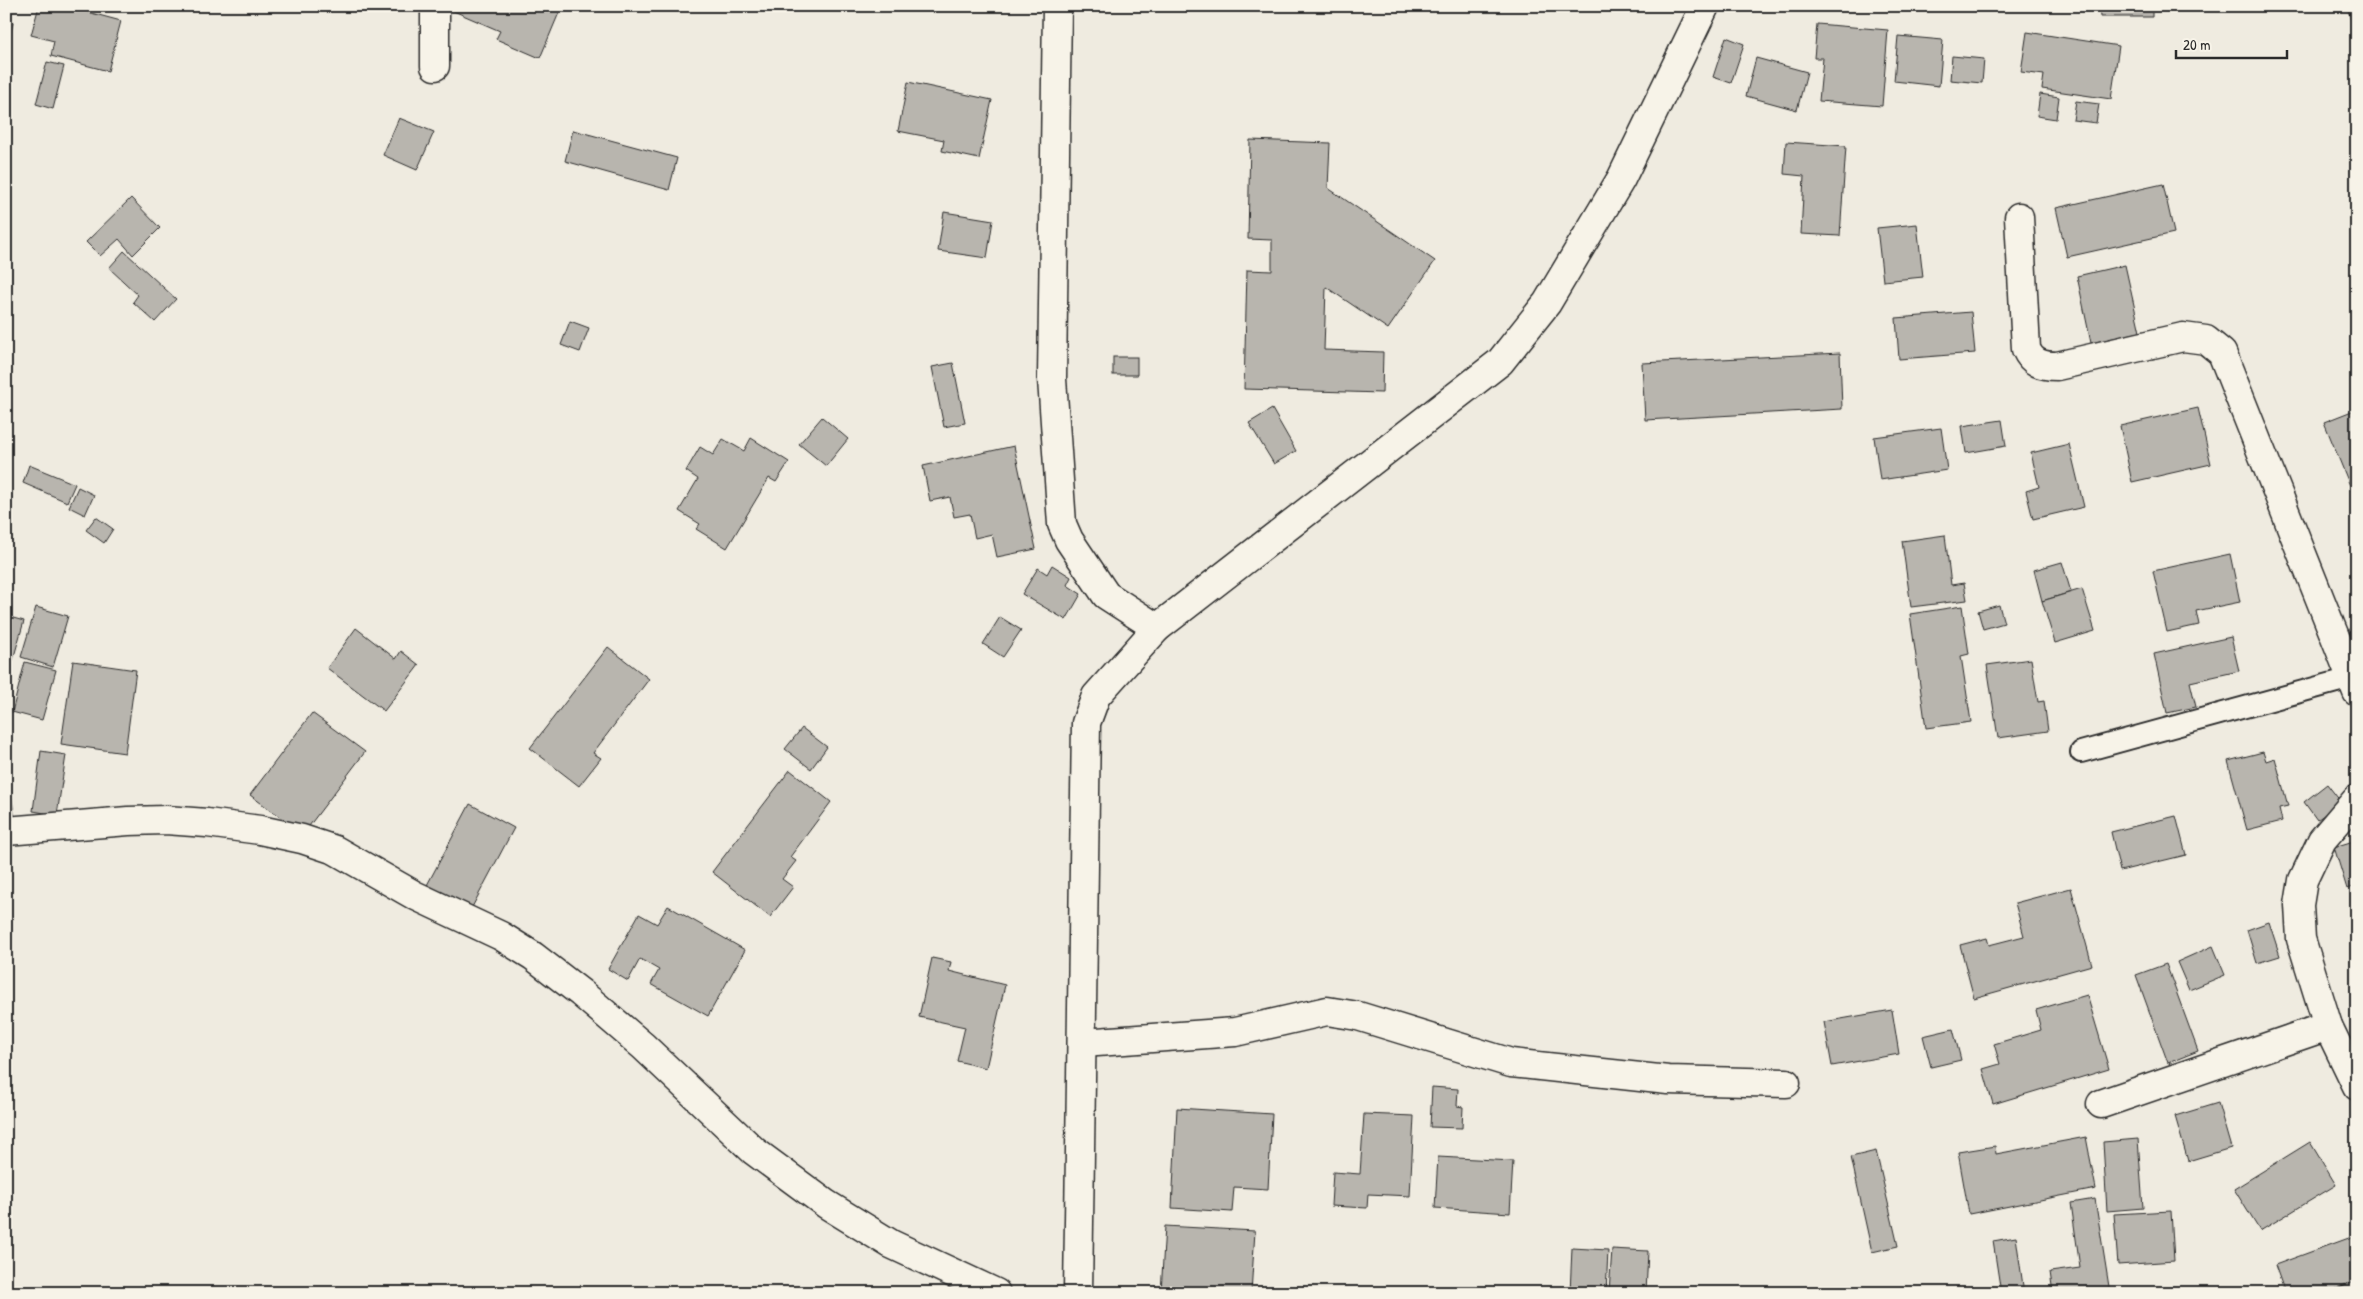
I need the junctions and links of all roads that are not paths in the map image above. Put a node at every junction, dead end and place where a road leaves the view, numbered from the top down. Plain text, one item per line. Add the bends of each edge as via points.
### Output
1 (434, 6) edge
2 (1057, 6) edge
3 (1705, 6) edge
4 (434, 66) dead end
5 (2019, 217) dead end
6 (1156, 628) junction
7 (2354, 685) edge
8 (2081, 752) dead end
9 (2357, 798) edge
10 (6, 831) edge
11 (2328, 1026) junction
12 (1083, 1043) junction
13 (1786, 1083) dead end
14 (2357, 1086) edge
15 (2101, 1104) dead end
16 (996, 1293) edge
17 (1078, 1293) edge

1 - 4 street
2 - 6 street via 1052,378 1062,524 1106,595
3 - 6 street via 1621,179 1547,303 1500,362
5 - 7 street via 2026,349 2037,363 2057,366 2183,337 2206,340 2222,353
6 - 12 street via 1096,696 1086,723
7 - 8 lane
9 - 11 street via 2322,840 2303,880 2299,905 2301,939
10 - 16 street via 166,820 260,830 335,850 414,895 501,936 534,956 643,1046 754,1151 826,1204 890,1244
11 - 14 street
11 - 15 street
12 - 13 street via 1235,1032 1327,1011 1358,1016 1511,1063 1668,1080
12 - 17 street

